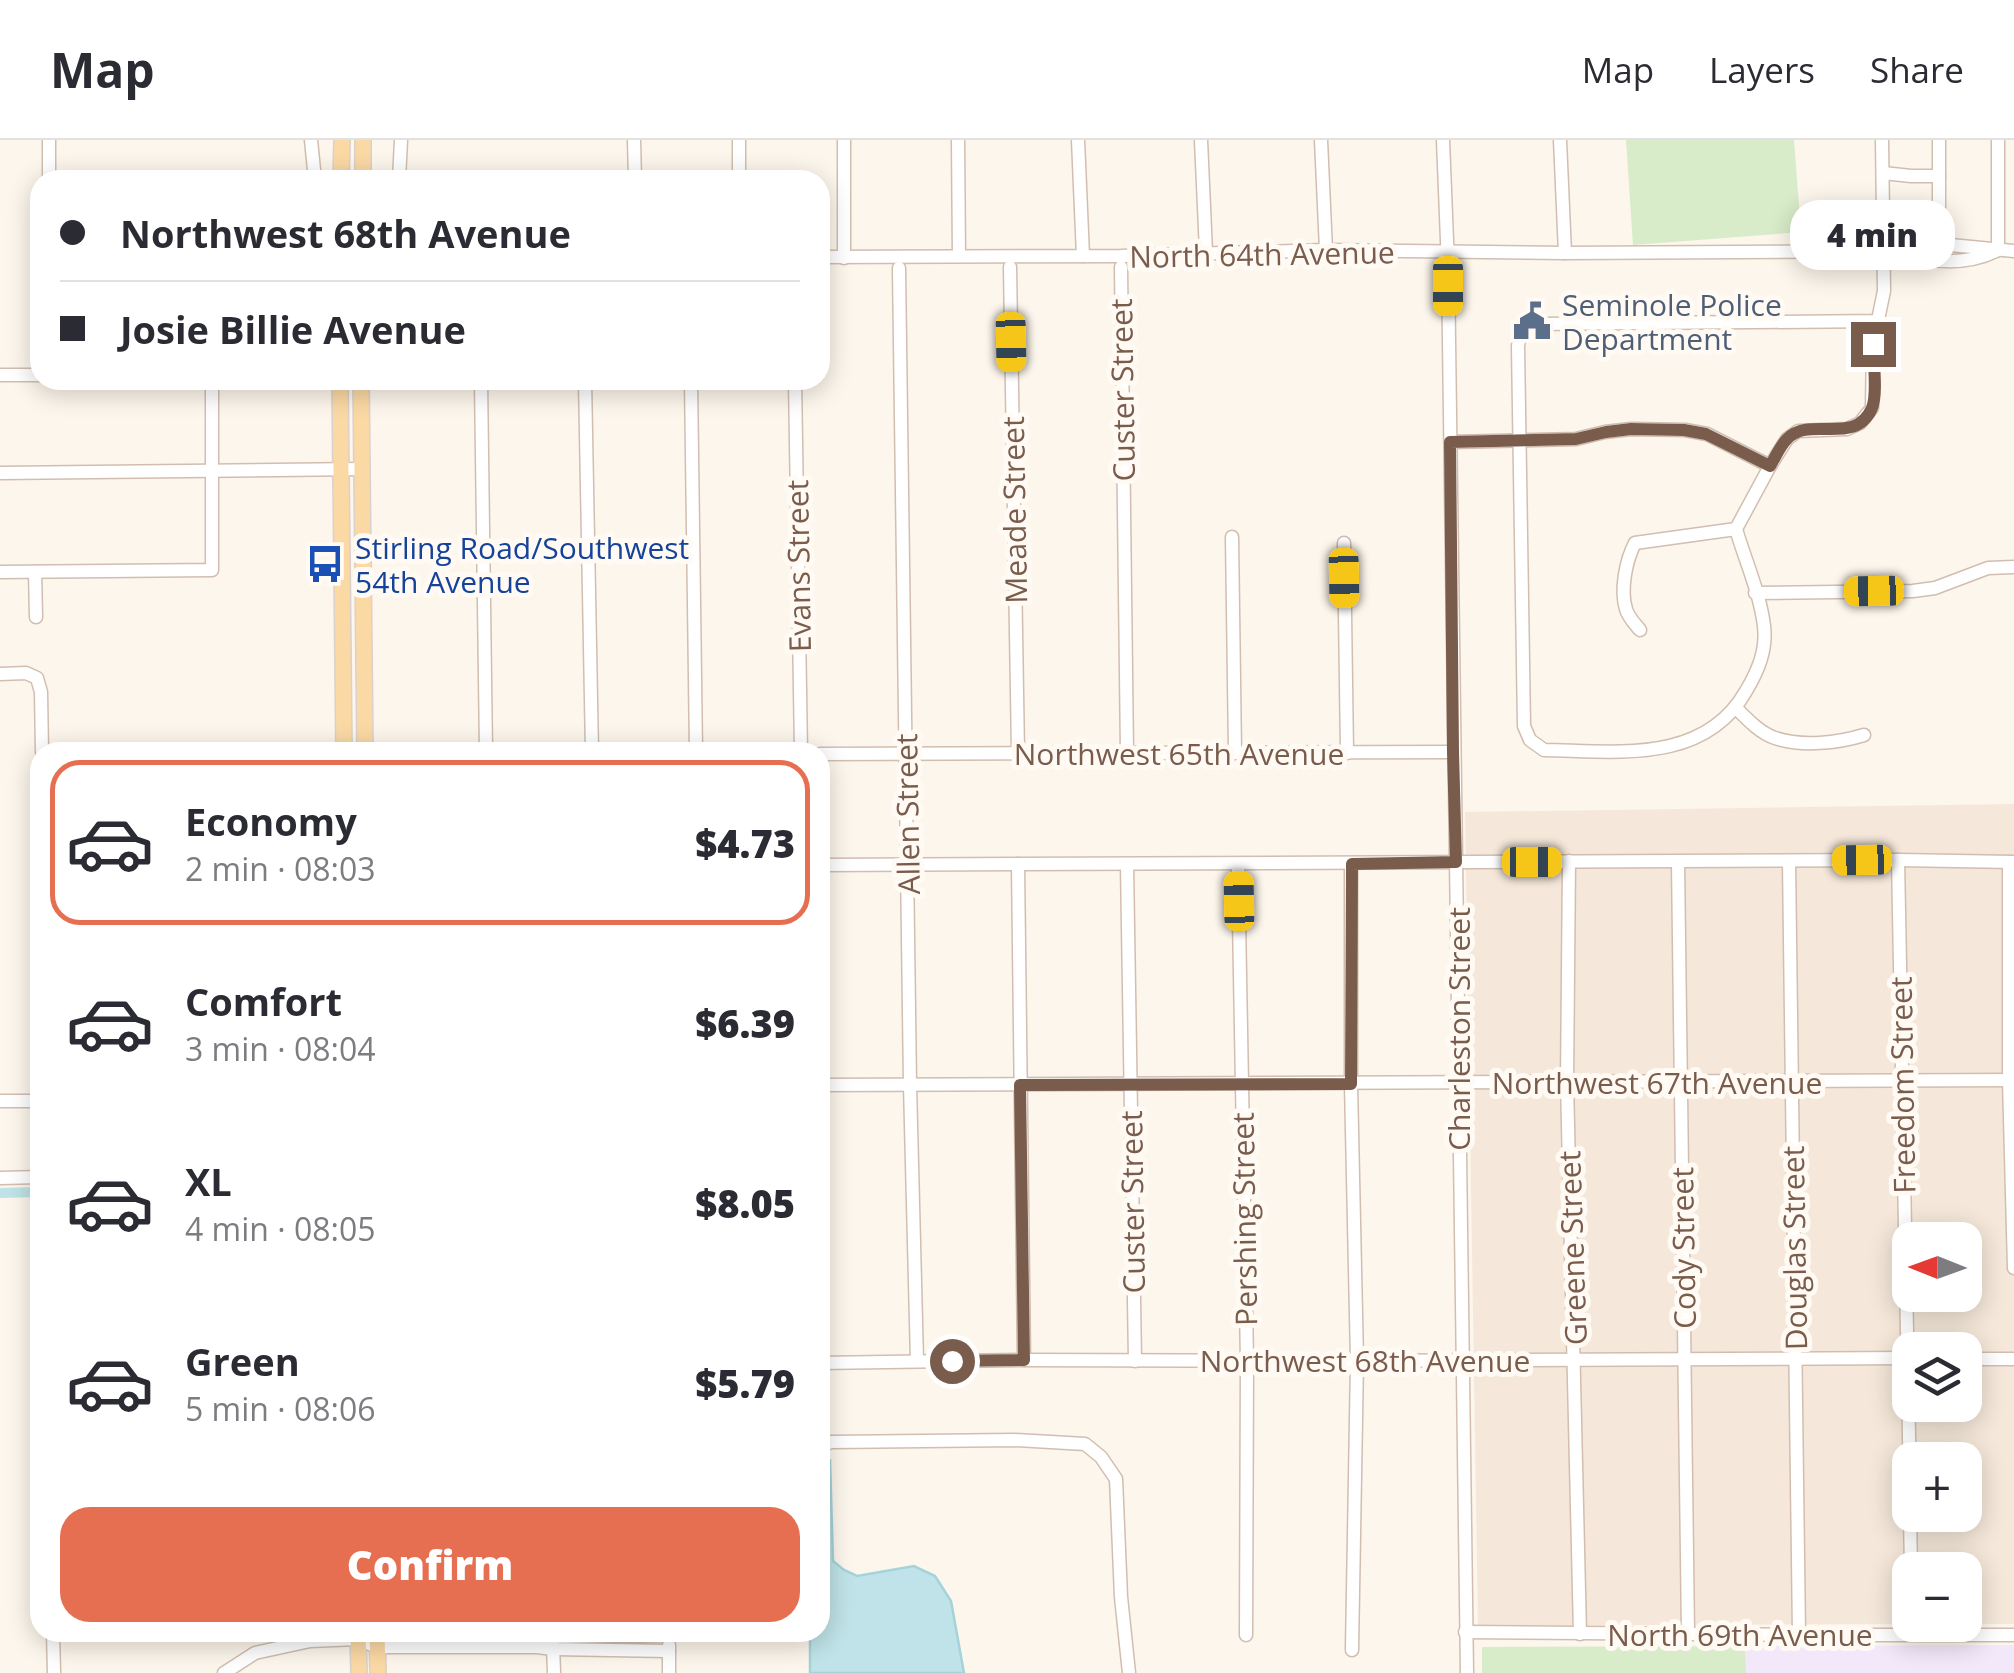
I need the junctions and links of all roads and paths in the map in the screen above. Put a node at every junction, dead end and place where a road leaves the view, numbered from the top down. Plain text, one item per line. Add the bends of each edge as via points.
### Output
1 (48, 140) edge
2 (311, 140) edge
3 (342, 140) edge
4 (364, 140) edge
5 (400, 140) edge
6 (634, 140) edge
7 (738, 140) edge
8 (844, 140) edge
9 (958, 140) edge
10 (1078, 140) edge
11 (1201, 140) edge
12 (1320, 140) edge
13 (1442, 140) edge
14 (1560, 140) edge
15 (1882, 140) edge
16 (1939, 140) edge
17 (1998, 140) edge
18 (49, 170) edge
19 (314, 170) edge
20 (341, 170) edge
21 (363, 170) edge
22 (398, 170) edge
23 (634, 170) edge
24 (739, 170) edge
25 (1883, 172) junction
26 (1939, 176) junction
27 (1939, 226) dead end
28 (1326, 250) junction
29 (1998, 250) junction
30 (2014, 251) edge
31 (1206, 252) junction
32 (1883, 252) junction
33 (1565, 253) junction
34 (959, 256) junction
35 (1082, 256) junction
36 (830, 258) edge
37 (844, 258) junction
38 (1448, 259) junction
39 (1010, 267) dead end
40 (899, 268) dead end
41 (1121, 268) dead end
42 (1880, 321) junction
43 (0, 375) edge
44 (30, 376) edge
45 (212, 390) edge
46 (340, 390) edge
47 (361, 390) edge
48 (481, 390) edge
49 (585, 390) edge
50 (691, 390) edge
51 (795, 390) edge
52 (1518, 440) junction
53 (1450, 442) junction
54 (1770, 466) junction
55 (340, 469) junction
56 (360, 469) junction
57 (211, 472) junction
58 (0, 473) edge
59 (1736, 529) junction
60 (1232, 537) dead end
61 (1344, 543) dead end
62 (2014, 567) edge
63 (0, 572) edge
64 (35, 572) junction
65 (1756, 593) junction
66 (36, 617) dead end
67 (1640, 630) dead end
68 (0, 674) edge
69 (1736, 708) junction
70 (1864, 735) dead end
71 (42, 742) edge
72 (344, 742) edge
73 (364, 742) edge
74 (486, 742) edge
75 (592, 742) edge
76 (696, 742) edge
77 (801, 742) edge
78 (1453, 752) junction
79 (1018, 753) junction
80 (1127, 753) junction
81 (1235, 753) junction
82 (830, 754) edge
83 (906, 754) junction
84 (1348, 754) junction
85 (1898, 860) junction
86 (1789, 861) junction
87 (1456, 862) junction
88 (1569, 862) junction
89 (1678, 862) junction
90 (2011, 862) edge
91 (908, 864) junction
92 (1018, 864) junction
93 (1127, 864) junction
94 (1238, 864) junction
95 (1352, 864) junction
96 (830, 865) edge
97 (1902, 1080) junction
98 (2012, 1080) edge
99 (1791, 1081) junction
100 (1567, 1082) junction
101 (1679, 1082) junction
102 (1130, 1084) junction
103 (1242, 1084) junction
104 (1351, 1084) junction
105 (1458, 1084) junction
106 (830, 1085) edge
107 (910, 1085) junction
108 (1020, 1085) junction
109 (0, 1101) edge
110 (30, 1101) edge
111 (30, 1177) edge
112 (0, 1178) edge
113 (2014, 1268) edge
114 (1908, 1332) edge
115 (1892, 1358) edge
116 (1982, 1359) edge
117 (2014, 1359) edge
118 (1024, 1360) junction
119 (1462, 1360) junction
120 (1575, 1360) junction
121 (1686, 1360) junction
122 (1796, 1360) junction
123 (917, 1361) junction
124 (1135, 1361) junction
125 (1247, 1361) junction
126 (1356, 1361) junction
127 (830, 1363) edge
128 (830, 1442) edge
129 (1892, 1631) edge
130 (1465, 1632) junction
131 (1982, 1633) edge
132 (1580, 1634) junction
133 (1688, 1634) junction
134 (1246, 1635) dead end
135 (2014, 1635) edge
136 (1799, 1636) junction
137 (54, 1642) edge
138 (305, 1642) edge
139 (358, 1642) edge
140 (376, 1642) edge
141 (553, 1642) edge
142 (585, 1642) edge
143 (669, 1642) edge
144 (669, 1650) junction
145 (1352, 1650) dead end
146 (54, 1673) edge
147 (224, 1673) edge
148 (358, 1673) edge
149 (378, 1673) edge
150 (554, 1673) edge
151 (669, 1673) edge
152 (1129, 1673) edge
153 (1467, 1673) edge

1 - 18 street
2 - 19 street
3 - 20 main road
4 - 21 main road
5 - 22 street
6 - 23 street
7 - 24 street
8 - 37 street
9 - 34 street
10 - 35 street
11 - 31 street
12 - 28 street
13 - 38 street, Charleston Street
14 - 33 street
15 - 25 street
16 - 26 street
17 - 29 street
25 - 26 street
25 - 32 street
26 - 27 street
28 - 31 street, North 64th Avenue
28 - 38 street, North 64th Avenue
29 - 30 street, North 64th Avenue
29 - 32 street, North 64th Avenue via 1978,260 1933,262
31 - 35 street, North 64th Avenue
32 - 33 street, North 64th Avenue
32 - 42 street
33 - 38 street, North 64th Avenue
34 - 35 street, North 64th Avenue
34 - 37 street, North 64th Avenue
36 - 37 street, North 64th Avenue
38 - 53 street, Charleston Street
39 - 79 street, Meade Street
40 - 83 street, Allen Street
41 - 80 street, Custer Street
42 - 52 street via 1536,324 1525,328 1518,346
42 - 54 street via 1872,408 1848,430 1798,431
43 - 44 street
45 - 57 street
46 - 55 main road
47 - 56 main road
48 - 74 street
49 - 75 street
50 - 76 street
51 - 77 street, Evans Street
52 - 53 street
52 - 54 street via 1684,430
52 - 69 street via 1524,726 1530,740 1544,750 1650,751 1681,744
53 - 78 street, Charleston Street
54 - 59 street
55 - 56 street
55 - 57 street
55 - 72 main road
56 - 73 main road
57 - 58 street
57 - 64 street via 212,570
59 - 65 street
59 - 67 street via 1635,543 1626,560 1624,601
60 - 81 street
61 - 84 street
62 - 65 street via 1988,568 1913,591
63 - 64 street
64 - 66 street
65 - 69 street via 1764,648
68 - 71 street via 38,678
69 - 70 street via 1774,738 1845,741
78 - 84 street, Northwest 65th Avenue
78 - 87 street, Charleston Street
79 - 80 street, Northwest 65th Avenue
79 - 83 street, Northwest 65th Avenue
80 - 81 street, Northwest 65th Avenue
81 - 84 street, Northwest 65th Avenue
82 - 83 street, Northwest 65th Avenue
83 - 91 street, Allen Street
85 - 86 street
85 - 90 street
85 - 97 street, Freedom Street
86 - 89 street
86 - 99 street, Douglas Street
87 - 88 street
87 - 95 street
87 - 105 street, Charleston Street
88 - 89 street
88 - 100 street, Greene Street
89 - 101 street, Cody Street
90 - 98 street
91 - 92 street
91 - 96 street
91 - 107 street, Allen Street
92 - 93 street
92 - 108 street
93 - 94 street
93 - 102 street, Custer Street
94 - 95 street
94 - 103 street, Pershing Street
95 - 104 street
97 - 98 street, Northwest 67th Avenue
97 - 99 street, Northwest 67th Avenue
97 - 114 street, Freedom Street
98 - 113 street
99 - 101 street, Northwest 67th Avenue
99 - 122 street, Douglas Street
100 - 101 street, Northwest 67th Avenue
100 - 105 street, Northwest 67th Avenue
100 - 120 street, Greene Street
101 - 121 street, Cody Street
102 - 103 street, Northwest 67th Avenue
102 - 108 street, Northwest 67th Avenue
102 - 124 street, Custer Street
103 - 104 street, Northwest 67th Avenue
103 - 125 street, Pershing Street
104 - 105 street, Northwest 67th Avenue
104 - 126 street
105 - 119 street, Charleston Street
106 - 107 street, Northwest 67th Avenue
107 - 108 street, Northwest 67th Avenue
107 - 123 street, Allen Street
108 - 118 street
109 - 110 street
111 - 112 street
115 - 122 street, Northwest 68th Avenue
116 - 117 street
118 - 123 street, Northwest 68th Avenue
118 - 124 street, Northwest 68th Avenue
119 - 120 street, Northwest 68th Avenue
119 - 126 street, Northwest 68th Avenue
119 - 130 street, Charleston Street
120 - 121 street, Northwest 68th Avenue
120 - 132 street, Greene Street
121 - 122 street, Northwest 68th Avenue
121 - 133 street, Cody Street
122 - 136 street, Douglas Street
123 - 127 street, Northwest 68th Avenue
124 - 125 street, Northwest 68th Avenue
125 - 126 street, Northwest 68th Avenue
125 - 134 street, Pershing Street
126 - 145 street
128 - 152 street via 1085,1444 1116,1479
129 - 136 street, North 69th Avenue
130 - 132 street, North 69th Avenue
130 - 153 street, Charleston Street
131 - 135 street, North 69th Avenue
132 - 133 street, North 69th Avenue
133 - 136 street, North 69th Avenue
137 - 146 street
138 - 147 street via 254,1653
139 - 148 main road
140 - 149 main road
141 - 150 street
142 - 144 street
143 - 144 street
144 - 151 street

